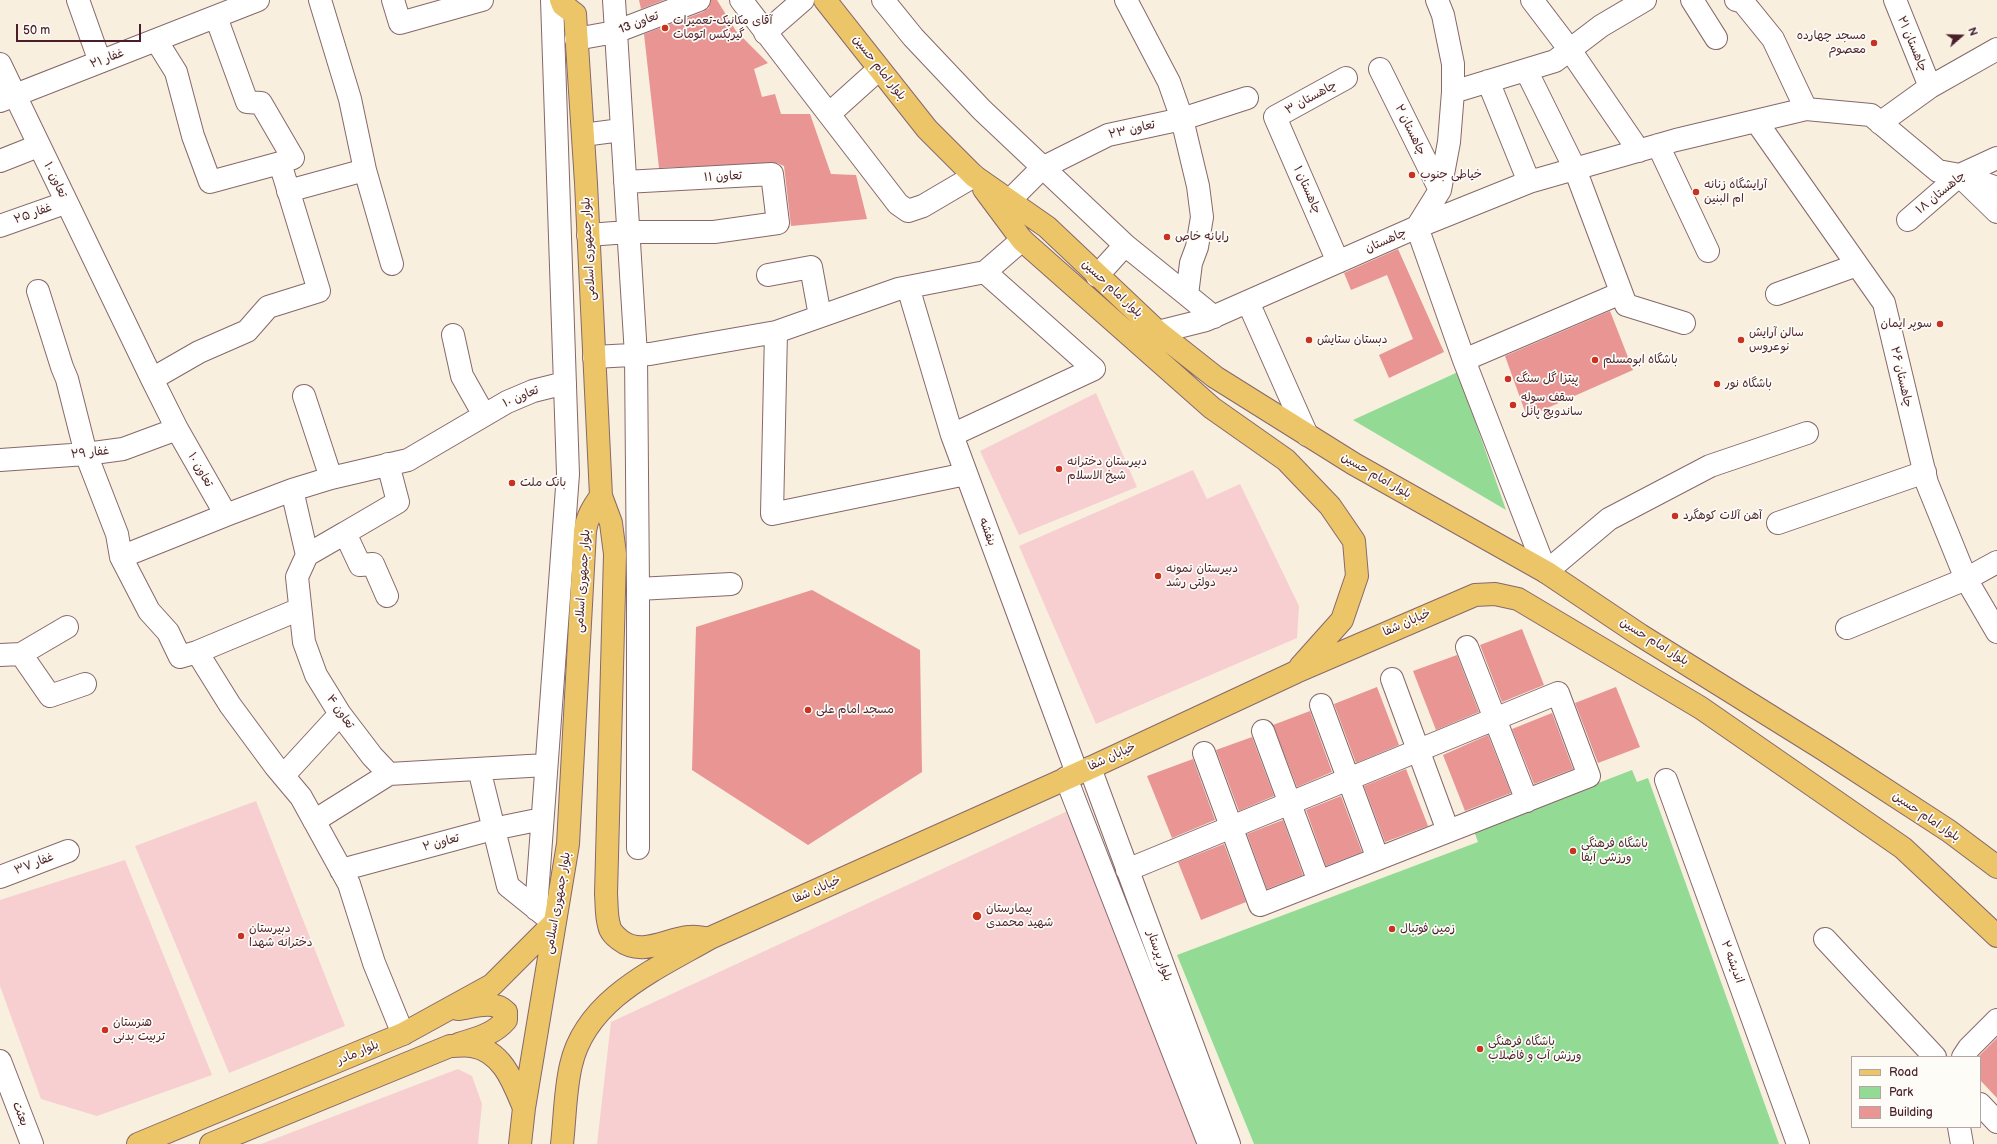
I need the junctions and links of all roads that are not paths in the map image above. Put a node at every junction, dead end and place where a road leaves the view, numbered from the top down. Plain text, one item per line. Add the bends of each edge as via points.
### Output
1 (78, 0) edge
2 (258, 0) edge
3 (320, 0) edge
4 (393, 0) edge
5 (482, 0) edge
6 (552, 0) edge
7 (614, 0) edge
8 (699, 0) edge
9 (741, 0) edge
10 (803, 0) edge
11 (825, 0) edge
12 (883, 0) edge
13 (1126, 0) edge
14 (1437, 0) edge
15 (1532, 0) edge
16 (1645, 0) edge
17 (1692, 0) edge
18 (1895, 0) edge
19 (1743, 1) edge
20 (572, 5) edge
21 (216, 17) junction
22 (615, 32) junction
23 (766, 33) junction
24 (1716, 38) dead end
25 (576, 39) junction
26 (156, 40) junction
27 (1997, 49) edge
28 (1570, 50) junction
29 (100, 62) junction
30 (0, 64) edge
31 (879, 69) junction
32 (1380, 69) dead end
33 (1526, 70) junction
34 (1346, 78) dead end
35 (1488, 81) junction
36 (1930, 87) junction
37 (1454, 92) junction
38 (8, 98) edge
39 (1247, 98) dead end
40 (1806, 109) junction
41 (828, 114) junction
42 (1275, 117) joint
43 (1182, 119) junction
44 (1756, 121) junction
45 (1880, 123) junction
46 (621, 130) junction
47 (583, 135) junction
48 (38, 146) junction
49 (1649, 148) junction
50 (1997, 158) edge
51 (0, 161) edge
52 (280, 163) junction
53 (1042, 168) junction
54 (1575, 169) junction
55 (365, 170) junction
56 (1960, 175) junction
57 (976, 178) junction
58 (625, 182) junction
59 (1529, 182) junction
60 (1997, 188) edge
61 (1440, 190) junction
62 (288, 191) junction
63 (1010, 200) junction
64 (65, 203) junction
65 (1997, 212) edge
66 (1908, 220) dead end
67 (0, 226) edge
68 (1417, 227) junction
69 (628, 232) junction
70 (588, 235) junction
71 (1022, 240) junction
72 (1125, 245) junction
73 (1708, 251) dead end
74 (1338, 262) junction
75 (392, 264) dead end
76 (1857, 265) junction
77 (985, 272) junction
78 (768, 275) dead end
79 (1097, 276) junction
80 (908, 287) junction
81 (38, 291) dead end
82 (1621, 293) junction
83 (1777, 294) dead end
84 (1187, 296) junction
85 (1248, 302) junction
86 (820, 316) junction
87 (1214, 317) junction
88 (1684, 323) dead end
89 (776, 332) junction
90 (1158, 332) junction
91 (453, 335) dead end
92 (636, 355) junction
93 (594, 357) junction
94 (1464, 360) junction
95 (152, 379) junction
96 (565, 383) junction
97 (304, 396) dead end
98 (484, 415) junction
99 (177, 429) junction
100 (1807, 433) dead end
101 (952, 435) junction
102 (1307, 435) junction
103 (86, 454) junction
104 (0, 460) edge
105 (388, 464) junction
106 (1925, 472) junction
107 (966, 474) junction
108 (331, 478) junction
109 (292, 490) junction
110 (601, 496) junction
111 (226, 514) junction
112 (1778, 523) dead end
113 (345, 533) junction
114 (615, 554) junction
115 (638, 554) junction
116 (307, 555) junction
117 (121, 557) junction
118 (1997, 562) edge
119 (1546, 572) junction
120 (1966, 579) junction
121 (731, 584) dead end
122 (638, 589) junction
123 (387, 596) dead end
124 (300, 609) junction
125 (67, 627) dead end
126 (1846, 628) dead end
127 (1997, 632) edge
128 (1467, 647) dead end
129 (197, 652) junction
130 (11, 654) edge
131 (1296, 672) junction
132 (1392, 679) dead end
133 (85, 684) dead end
134 (1321, 705) dead end
135 (340, 714) junction
136 (1495, 718) junction
137 (1263, 731) dead end
138 (1418, 750) junction
139 (1204, 753) dead end
140 (546, 765) junction
141 (480, 769) junction
142 (1077, 773) junction
143 (389, 774) junction
144 (284, 775) junction
145 (1348, 779) junction
146 (1666, 780) dead end
147 (1527, 800) junction
148 (1288, 803) junction
149 (542, 819) junction
150 (314, 821) junction
151 (1231, 826) junction
152 (493, 829) junction
153 (1448, 831) junction
154 (638, 848) dead end
155 (68, 851) dead end
156 (1378, 859) junction
157 (1997, 866) edge
158 (341, 870) junction
159 (1127, 870) junction
160 (0, 877) edge
161 (1319, 882) junction
162 (536, 909) junction
163 (554, 923) junction
164 (1997, 936) edge
165 (710, 938) junction
166 (1825, 939) dead end
167 (446, 1010) junction
168 (1997, 1020) edge
169 (402, 1034) junction
170 (450, 1046) junction
171 (1934, 1056) edge
172 (1964, 1056) edge
173 (0, 1061) edge
174 (1981, 1105) edge
175 (524, 1108) junction
176 (1997, 1122) edge
177 (1959, 1128) edge
178 (32, 1144) edge
179 (138, 1144) edge
180 (211, 1144) edge
181 (520, 1144) edge
182 (562, 1144) edge
183 (1209, 1144) edge
184 (1229, 1144) edge
185 (1798, 1144) edge
186 (1962, 1144) edge

1 - 29 street
2 - 21 street, غفار ۲۱
3 - 55 street via 350,99
4 - 5 street via 400,23
6 - 96 street
7 - 22 street
8 - 22 street, تعاون 13
9 - 23 street
10 - 23 street
11 - 31 main road, بلوار امام حسین
12 - 53 street via 913,37 982,110
13 - 43 street via 1169,82
14 - 37 street, چاهستان via 1453,64
15 - 28 street
16 - 28 street via 1602,26
17 - 24 street
18 - 36 street, چاهستان ۲۱
19 - 40 street via 1773,39
20 - 25 main road, بلوار جمهوری اسلامی
21 - 26 street, غفار ۲۱
21 - 52 street via 247,102 261,104 293,158
22 - 25 street, تعاون 13
22 - 46 street
23 - 41 street
25 - 47 main road, بلوار جمهوری اسلامی
26 - 29 street, غفار ۲۱
26 - 52 street via 176,72 193,136 210,182
27 - 36 street
28 - 33 street via 1556,61
28 - 49 street
29 - 38 street, غفار ۲۱
30 - 38 street, تعاون ۱۰
31 - 41 street
31 - 57 main road, بلوار امام حسین via 927,129
32 - 61 street, چاهستان ۲
33 - 35 street
33 - 54 street
34 - 42 street, چاهستان ۳
35 - 37 street
35 - 59 street
36 - 45 street
37 - 61 street, چاهستان via 1449,142
38 - 48 street, تعاون ۱۰
39 - 43 street, تعاون ۲۳
40 - 44 street
40 - 45 street via 1871,115
41 - 57 street via 898,204 908,211 923,206
42 - 74 street, چاهستان ۱
43 - 53 street, تعاون ۲۳ via 1108,135
43 - 84 street via 1198,186 1202,217 1197,247 1191,263
44 - 49 street
44 - 76 street, چاهستان ۲۶
45 - 56 street via 1938,171
46 - 47 street
46 - 58 street
47 - 70 main road, بلوار جمهوری اسلامی
48 - 51 street
48 - 64 street, تعاون ۱۰
49 - 54 street
49 - 73 street
50 - 56 street, چاهستان ۱۸
52 - 62 street
53 - 63 street, تعاون ۲۳
53 - 72 street
54 - 59 street
54 - 82 street
55 - 62 street
55 - 75 street
56 - 60 street
56 - 65 street
56 - 66 street, چاهستان ۱۸
57 - 63 main road, بلوار امام حسین
57 - 71 main road
58 - 69 street
58 - 69 street, تعاون ۱۱ via 772,174 778,224 714,232
59 - 68 street
61 - 68 street, چاهستان
62 - 95 street via 319,291 268,306 247,331 199,352
63 - 79 main road, بلوار امام حسین via 1046,227
64 - 67 street, غفار ۲۵
64 - 95 street, تعاون ۱۰
68 - 74 street, چاهستان
68 - 94 street
69 - 70 street
69 - 92 street
70 - 93 main road, بلوار جمهوری اسلامی
71 - 77 street
71 - 131 main road via 1212,408 1286,460 1330,506 1354,541 1357,576 1342,620
72 - 79 street
72 - 84 street
74 - 85 street, چاهستان
76 - 83 street
76 - 106 street, چاهستان ۲۶ via 1884,303
77 - 80 street
77 - 101 street via 1094,369
78 - 86 street via 811,267
79 - 90 main road, بلوار امام حسین
80 - 86 street
80 - 101 street, بنفشه
81 - 103 street via 67,379
82 - 88 street via 1626,305
82 - 94 street
84 - 87 street
85 - 87 street, چاهستان
85 - 102 street
86 - 89 street
87 - 90 street, چاهستان
89 - 92 street
89 - 107 street via 772,514
90 - 102 main road, بلوار امام حسین via 1215,377
91 - 98 street via 462,376
92 - 93 street
92 - 115 street
93 - 110 main road, بلوار جمهوری اسلامی
94 - 119 street
95 - 99 street, تعاون ۱۰
96 - 98 street, تعاون ۱۰ via 533,391
96 - 140 street via 568,474
97 - 108 street
98 - 105 street, تعاون ۱۰ via 408,460
99 - 103 street, غفار ۲۹ via 123,449
99 - 111 street, تعاون ۱۰
100 - 119 street via 1710,466 1609,519
101 - 107 street, بنفشه
102 - 119 main road, بلوار امام حسین
103 - 104 street, غفار ۲۹
103 - 117 street via 117,534
105 - 108 street, تعاون ۱۰
105 - 113 street via 398,502
106 - 112 street
106 - 120 street, چاهستان ۲۶ via 1927,483
107 - 142 street, بنفشه
108 - 109 street, تعاون ۱۰
109 - 111 street, تعاون ۱۰
109 - 116 street
110 - 114 main road via 611,523
110 - 163 main road, بلوار جمهوری اسلامی via 593,506 585,531 568,844
111 - 117 street
113 - 116 street
113 - 123 street via 360,565 373,564
114 - 115 street
114 - 165 main road via 606,894 609,927 622,941 640,947 651,947 689,937
115 - 122 street
116 - 124 street, تعاون ۴ via 297,577
117 - 129 street via 149,611 168,632 180,657
118 - 120 street
119 - 157 main road, بلوار امام حسین via 1640,634 1824,748
120 - 126 street
120 - 127 street, چاهستان ۲۶
121 - 122 street
122 - 154 street
124 - 129 street
124 - 135 street, تعاون ۴ via 304,642 316,675
125 - 130 street
128 - 136 street
129 - 144 street via 230,704
130 - 133 street via 50,696
131 - 142 main road, خیابان شفا
131 - 164 main road, خیابان شفا via 1475,595 1494,594 1518,599 1702,708 1903,848
132 - 138 street
134 - 145 street
135 - 143 street, تعاون ۴
135 - 144 street
136 - 138 street
136 - 147 street
136 - 147 street via 1558,693 1589,776
137 - 148 street
138 - 145 street
138 - 153 street
139 - 151 street
140 - 141 street
140 - 149 street
141 - 143 street
141 - 152 street
142 - 159 street, بلوار پرستار
142 - 165 main road, خیابان شفا
142 - 183 street, بلوار پرستار
143 - 150 street
144 - 150 street
145 - 148 street
145 - 156 street
146 - 185 street, اندیشه ۲
147 - 153 street
148 - 151 street
148 - 161 street
149 - 152 street, تعاون ۲
149 - 162 street
150 - 158 street
151 - 159 street
151 - 161 street via 1260,905
152 - 158 street, تعاون ۲
152 - 162 street via 508,886
153 - 156 street
155 - 160 street, غفار ۳۷
156 - 161 street
158 - 169 street via 349,884 374,963
159 - 184 street, بلوار پرستار
162 - 163 street
163 - 167 main road, بلوار مادر via 492,984
163 - 175 main road, بلوار جمهوری اسلامی
165 - 182 main road via 656,969 603,1006 580,1036 570,1066
166 - 171 street
167 - 169 main road, بلوار مادر
167 - 170 main road via 492,1004 500,1006 506,1012 506,1020 499,1028 487,1035
168 - 172 street
169 - 179 main road, بلوار مادر
170 - 175 main road via 473,1046 488,1052 503,1064
170 - 180 main road
173 - 178 street, بعثت
174 - 176 street
175 - 181 main road, بلوار جمهوری اسلامی
177 - 186 street

